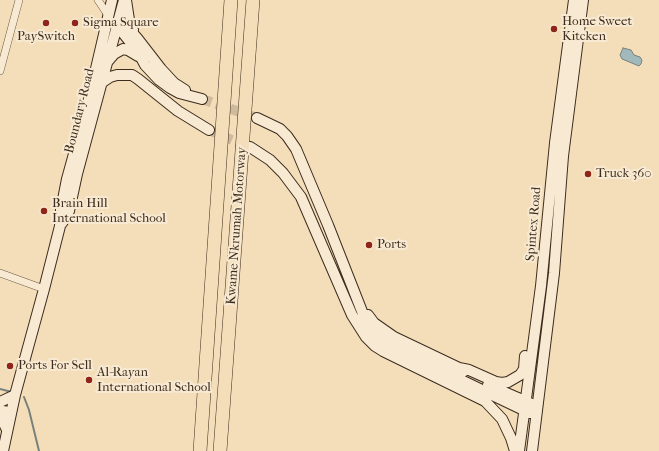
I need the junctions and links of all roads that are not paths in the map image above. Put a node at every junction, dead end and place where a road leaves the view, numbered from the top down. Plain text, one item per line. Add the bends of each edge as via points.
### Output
1 (19, 0) edge
2 (125, 0) edge
3 (231, 0) edge
4 (253, 0) edge
5 (261, 0) edge
6 (574, 0) edge
7 (583, 0) edge
8 (106, 5) edge
9 (118, 22) junction
10 (137, 38) junction
11 (143, 61) junction
12 (106, 64) junction
13 (0, 71) edge
14 (101, 83) junction
15 (190, 96) junction
16 (202, 100) tunnel mouth
17 (246, 104) junction
18 (257, 118) tunnel mouth
19 (210, 130) tunnel mouth
20 (250, 147) tunnel mouth
21 (60, 226) junction
22 (547, 226) junction
23 (339, 254) junction
24 (334, 271) junction
25 (0, 273) edge
26 (44, 289) junction
27 (358, 302) junction
28 (458, 368) junction
29 (0, 402) edge
30 (13, 404) junction
31 (526, 407) junction
32 (0, 410) edge
33 (537, 410) junction
34 (0, 415) edge
35 (7, 430) junction
36 (3, 451) edge
37 (200, 451) edge
38 (220, 451) edge
39 (515, 451) edge
40 (519, 451) edge
41 (532, 451) edge

1 - 13 street
2 - 9 main road, Boundary Road
2 - 10 main road via 129,20
3 - 37 highway, Kwame Nkrumah Motorway
4 - 17 highway, Kwame Nkrumah Motorway
5 - 17 highway via 255,64
6 - 22 main road, Spintex Road
7 - 33 main road, Spintex Road via 563,156 554,273
8 - 9 main road
8 - 21 main road, Boundary Road via 88,103 67,179
9 - 10 main road
9 - 11 main road
9 - 12 main road, Boundary Road
10 - 15 main road via 160,70
11 - 12 main road via 123,49 114,54
11 - 15 main road via 159,80 179,93
12 - 14 main road, Boundary Road
14 - 19 main road via 117,75 132,75 178,111
14 - 21 main road, Boundary Road via 69,211
15 - 16 main road
17 - 38 highway, Kwame Nkrumah Motorway
18 - 23 main road via 280,128 296,149
20 - 24 main road via 270,160 302,197
21 - 26 main road, Boundary Road
22 - 28 main road via 539,255 524,369 515,379 502,383
22 - 31 main road, Spintex Road
23 - 24 main road
23 - 27 main road
24 - 39 main road via 352,315 375,346 485,401 502,419
25 - 26 street
26 - 30 main road, Boundary Road
27 - 28 main road via 374,323 394,337
27 - 31 main road via 370,327 386,343
28 - 31 main road via 466,375
29 - 30 main road
30 - 32 street
30 - 35 main road, Boundary Road
31 - 33 main road
31 - 40 main road, Spintex Road
33 - 41 main road, Spintex Road
34 - 35 main road
35 - 36 main road, Boundary Road

